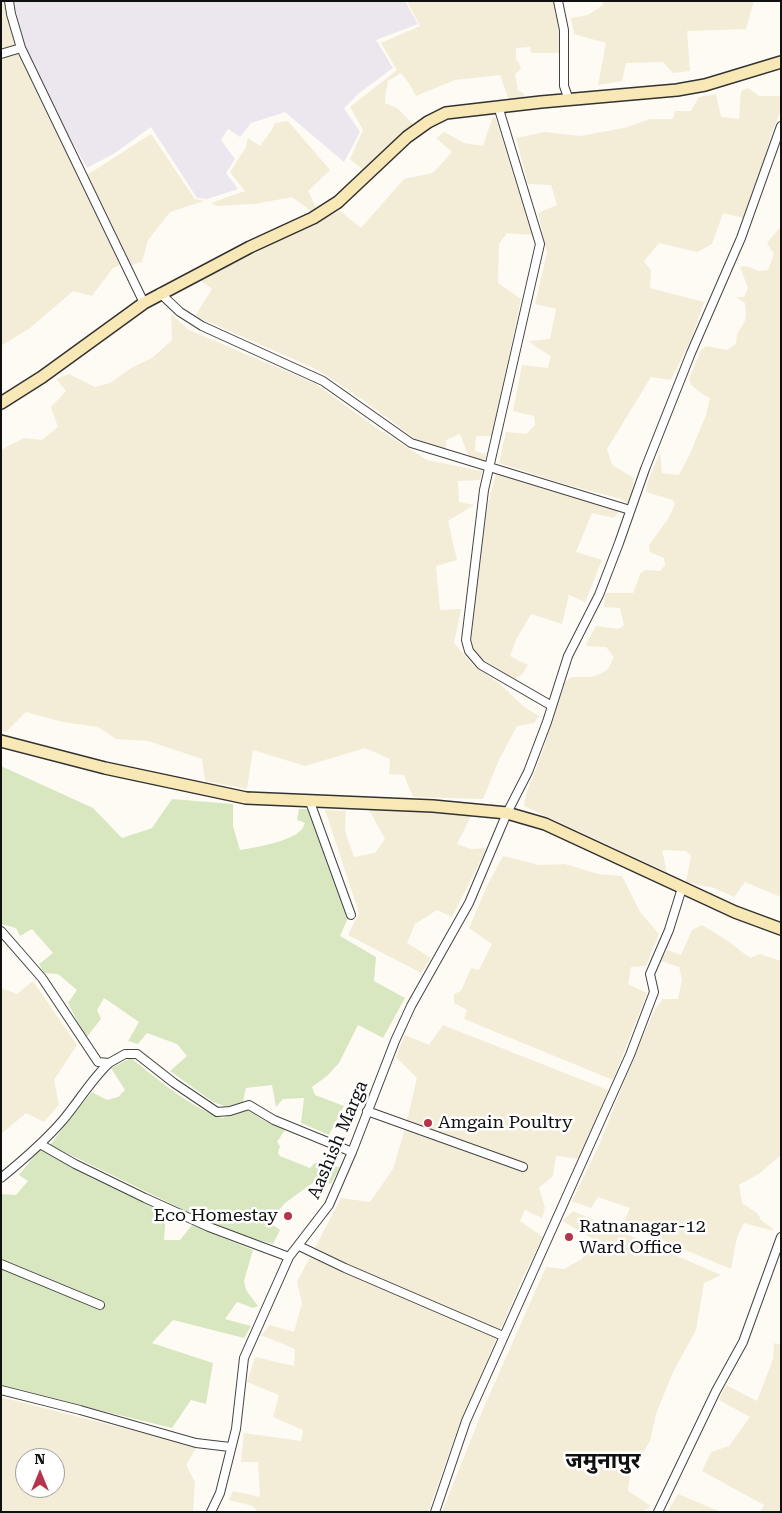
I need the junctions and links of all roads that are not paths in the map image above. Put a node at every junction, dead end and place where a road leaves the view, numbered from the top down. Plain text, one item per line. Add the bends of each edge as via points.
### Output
1 (9, 1) edge
2 (558, 1) edge
3 (22, 48) junction
4 (1, 54) edge
5 (781, 62) edge
6 (569, 100) junction
7 (498, 106) junction
8 (781, 126) edge
9 (160, 293) junction
10 (144, 303) junction
11 (1, 403) edge
12 (489, 468) junction
13 (630, 510) junction
14 (552, 706) junction
15 (1, 741) edge
16 (310, 802) junction
17 (507, 813) junction
18 (682, 888) junction
19 (351, 915) dead end
20 (781, 929) edge
21 (1, 931) edge
22 (109, 1063) junction
23 (368, 1111) junction
24 (40, 1144) junction
25 (352, 1152) junction
26 (523, 1168) dead end
27 (1, 1178) edge
28 (781, 1237) edge
29 (298, 1246) junction
30 (289, 1257) junction
31 (1, 1264) edge
32 (100, 1305) dead end
33 (503, 1336) junction
34 (1, 1390) edge
35 (230, 1447) junction
36 (212, 1512) edge
37 (435, 1512) edge
38 (658, 1512) edge

1 - 3 street
2 - 6 street via 564,30 564,86
3 - 4 street
3 - 10 street
5 - 6 street via 705,85
6 - 7 street
7 - 9 street via 446,113 428,122 407,137 338,202 313,218
7 - 12 street via 540,244
8 - 13 street, Aashish Marga via 740,238
9 - 10 street
9 - 12 street via 180,312 202,326 322,381 411,443
10 - 11 street
12 - 13 street
12 - 14 street via 466,640 469,651 481,665
13 - 14 street, Aashish Marga via 600,594 568,656
14 - 17 street, Aashish Marga via 528,772
15 - 16 street via 105,768 246,798
16 - 17 street via 432,806
16 - 19 street
17 - 18 street via 545,824
17 - 23 street, Aashish Marga via 469,902 411,1006
18 - 20 street
18 - 33 street via 650,974 654,992 630,1055
21 - 22 street via 42,978 98,1062
22 - 24 street
22 - 25 street via 125,1054 137,1054 217,1112 250,1105 274,1120
23 - 25 street, Aashish Marga
23 - 26 street
24 - 27 street
24 - 30 street via 145,1198 209,1227
25 - 29 street, Aashish Marga via 330,1205
28 - 38 street via 743,1342
29 - 30 street, Aashish Marga
29 - 33 street
30 - 35 street, Aashish Marga via 244,1358 236,1429
31 - 32 street
33 - 37 street via 466,1421
34 - 35 street via 196,1443
35 - 36 street, Aashish Marga via 220,1493

